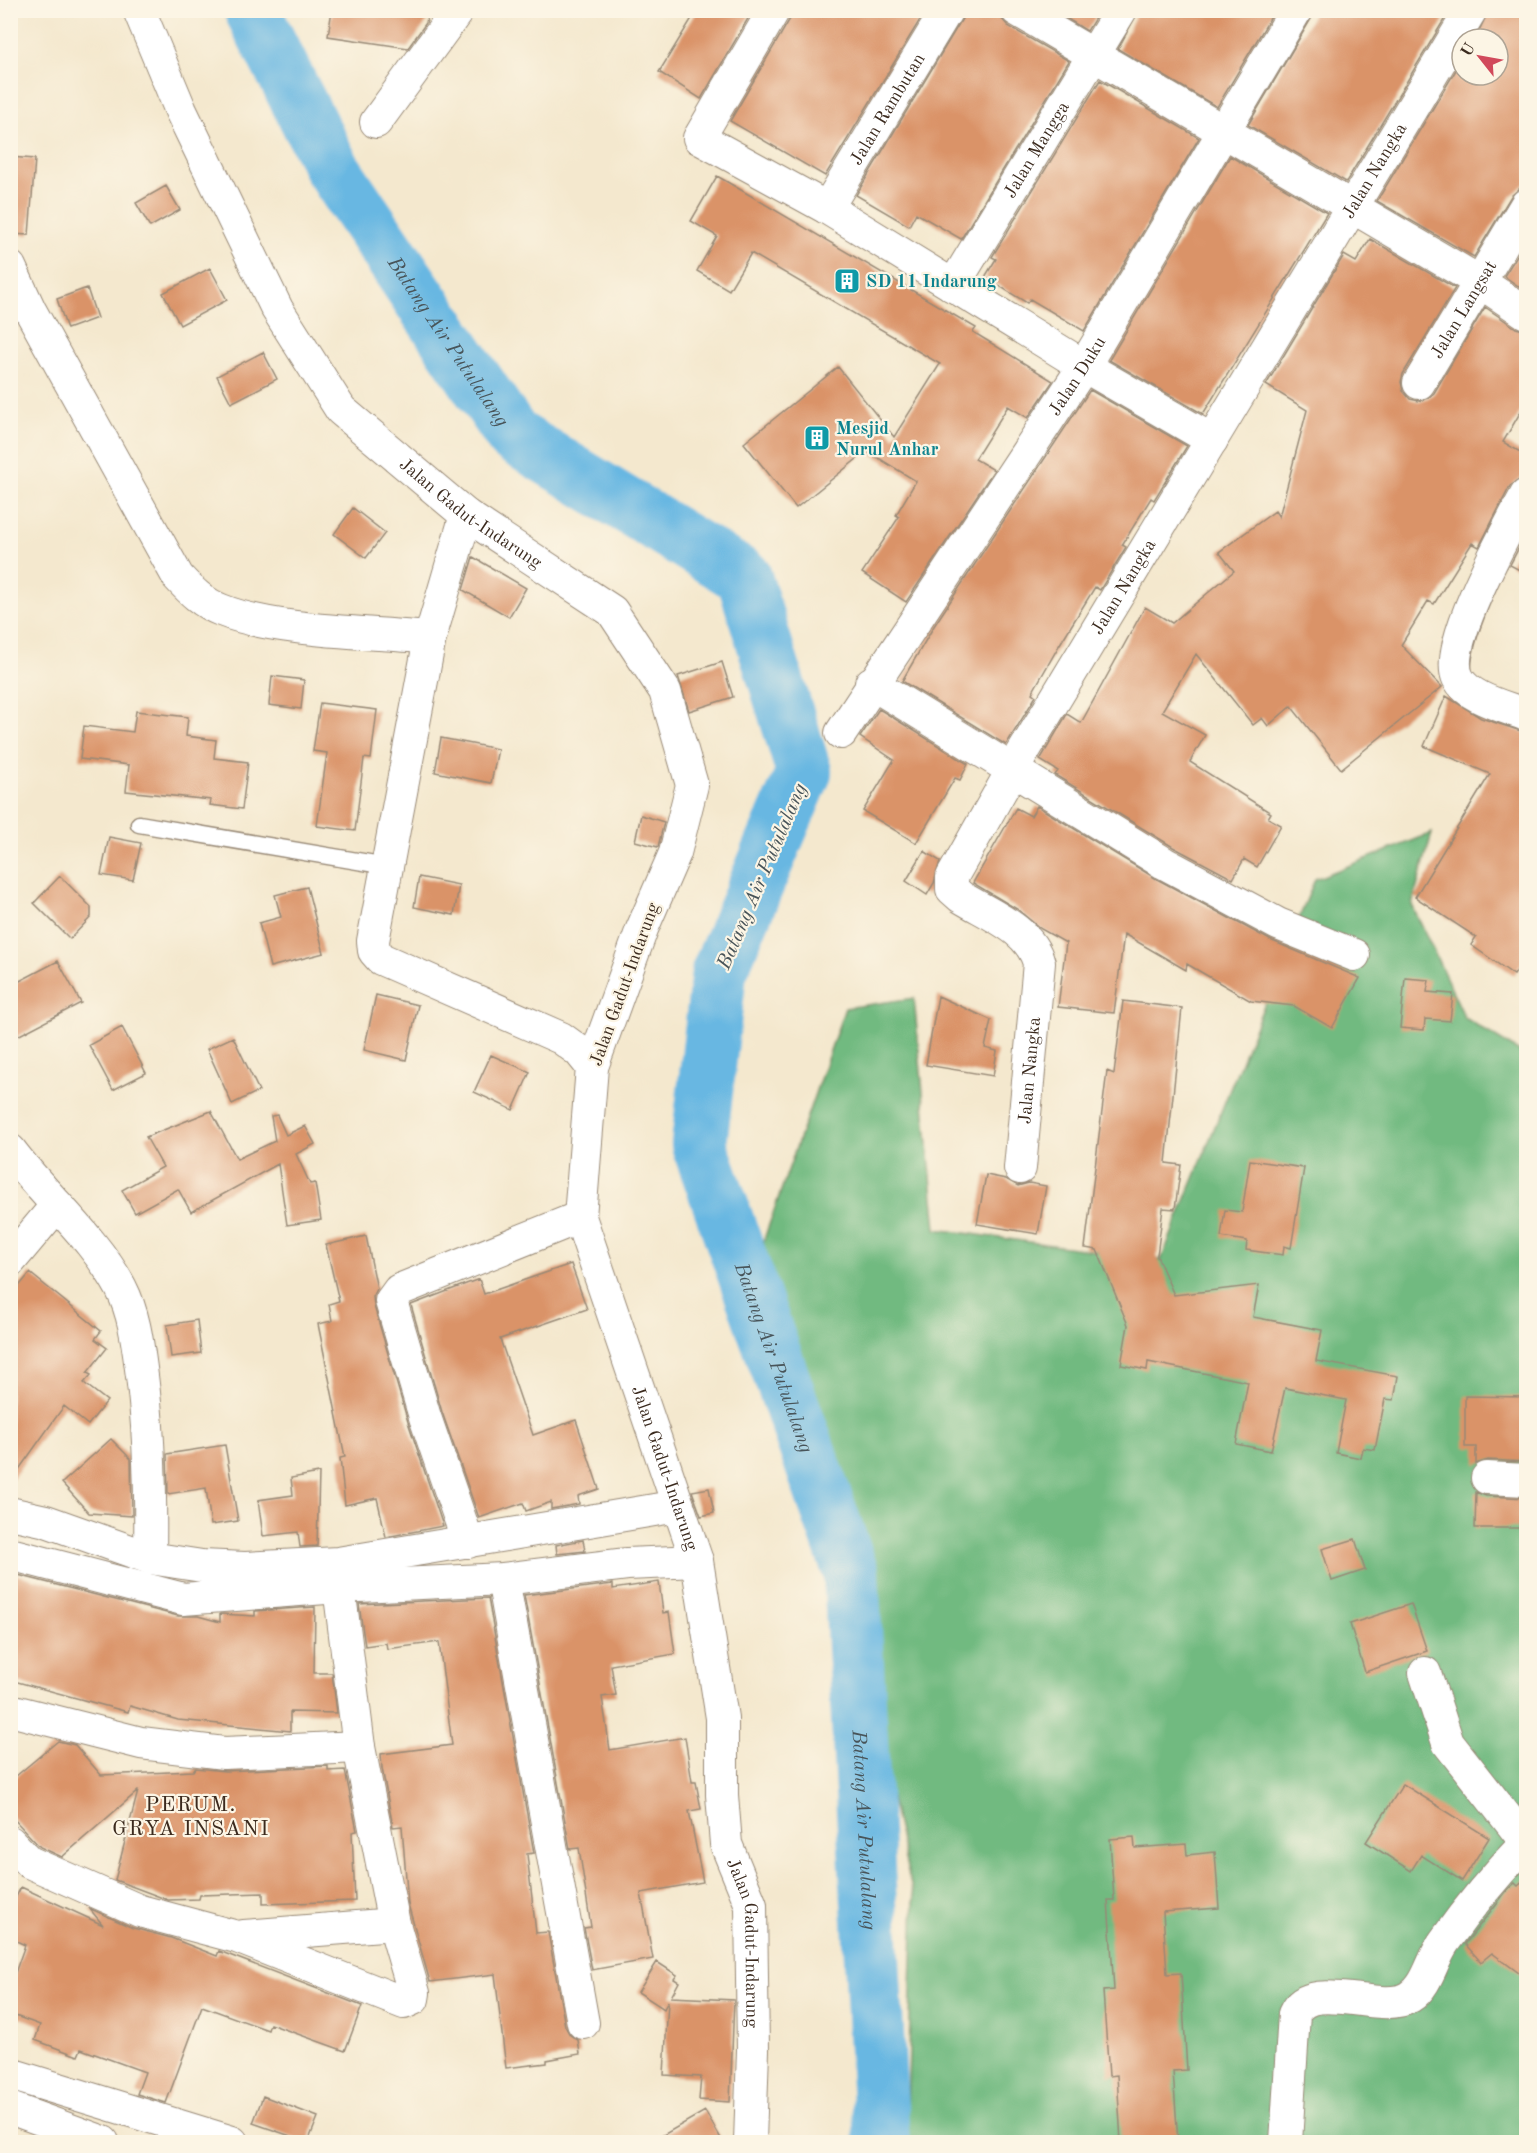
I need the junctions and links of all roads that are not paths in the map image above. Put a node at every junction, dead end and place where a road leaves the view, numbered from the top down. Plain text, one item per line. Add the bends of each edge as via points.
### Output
1 (139, 10) edge
2 (458, 10) edge
3 (774, 10) edge
4 (947, 10) edge
5 (1017, 10) edge
6 (1121, 10) edge
7 (1296, 10) edge
8 (1471, 10) edge
9 (1093, 57) junction
10 (376, 122) dead end
11 (1222, 132) junction
12 (1527, 205) edge
13 (827, 208) junction
14 (1351, 209) junction
15 (10, 267) edge
16 (1480, 282) junction
17 (953, 286) junction
18 (1527, 313) edge
19 (1084, 366) junction
20 (1419, 383) dead end
21 (1212, 440) junction
22 (1527, 495) edge
23 (466, 515) junction
24 (430, 638) junction
25 (871, 683) junction
26 (1527, 715) edge
27 (841, 733) dead end
28 (1013, 769) junction
29 (139, 824) dead end
30 (387, 866) junction
31 (1354, 955) dead end
32 (592, 1067) junction
33 (10, 1150) edge
34 (1020, 1168) dead end
35 (57, 1205) junction
36 (580, 1217) junction
37 (10, 1261) edge
38 (1487, 1478) dead end
39 (1527, 1480) edge
40 (678, 1506) junction
41 (10, 1513) edge
42 (468, 1542) junction
43 (10, 1554) edge
44 (150, 1558) junction
45 (697, 1561) junction
46 (503, 1579) junction
47 (339, 1587) junction
48 (1425, 1673) dead end
49 (10, 1710) edge
50 (359, 1747) junction
51 (10, 1842) edge
52 (1527, 1843) edge
53 (394, 1924) junction
54 (237, 1937) junction
55 (583, 2023) dead end
56 (10, 2074) edge
57 (97, 2101) junction
58 (10, 2108) edge
59 (88, 2140) edge
60 (232, 2142) edge
61 (750, 2142) edge
62 (1286, 2142) edge

1 - 23 street, Jalan Gadut-Indarung via 181,111 276,309 341,410
2 - 10 street
3 - 13 street via 699,138
4 - 13 street, Jalan Rambutan
5 - 9 street
6 - 9 street, Jalan Mangga
7 - 11 street, Jalan Duku
8 - 14 street, Jalan Nangka
9 - 11 street
9 - 17 street, Jalan Mangga
11 - 14 street
11 - 19 street, Jalan Duku
12 - 16 street, Jalan Langsat
13 - 17 street
14 - 16 street
14 - 21 street, Jalan Nangka
15 - 24 street via 178,577 196,596 222,610 280,625
16 - 18 street
16 - 20 street, Jalan Langsat
17 - 19 street
19 - 21 street
19 - 25 street, Jalan Duku
21 - 28 street, Jalan Nangka
22 - 26 street via 1485,573 1455,666 1458,680 1474,693
23 - 24 street
23 - 32 street, Jalan Gadut-Indarung via 612,611 665,691 692,785 675,853 642,929
24 - 30 street
25 - 27 street, Jalan Duku
25 - 28 street
28 - 31 street via 1164,863 1278,924
28 - 34 street, Jalan Nangka via 952,877 952,889 1025,937 1035,948 1039,963
29 - 30 lane
30 - 32 street via 373,941 374,951 381,958 561,1038
32 - 36 street, Jalan Gadut-Indarung
33 - 35 street
35 - 37 street
35 - 44 street via 122,1289 134,1323 152,1478
36 - 40 street, Jalan Gadut-Indarung
36 - 42 street via 399,1290 391,1301
38 - 39 street
40 - 42 street
40 - 45 street, Jalan Gadut-Indarung
41 - 44 street via 46,1521
42 - 44 street via 338,1563 245,1568
43 - 47 street via 183,1599
45 - 46 street via 627,1564
45 - 61 street, Jalan Gadut-Indarung via 722,1718 726,1844 751,1905
46 - 47 street
46 - 55 street
47 - 50 street
48 - 52 street via 1448,1743
49 - 50 street via 141,1743 212,1751
50 - 53 street
51 - 54 street via 29,1862 140,1911
52 - 62 street via 1443,1943 1411,1996 1393,2002 1320,1998 1297,2008
53 - 54 street
53 - 54 street via 414,1996 404,2003
56 - 57 street
57 - 59 street
57 - 60 street
58 - 59 street

